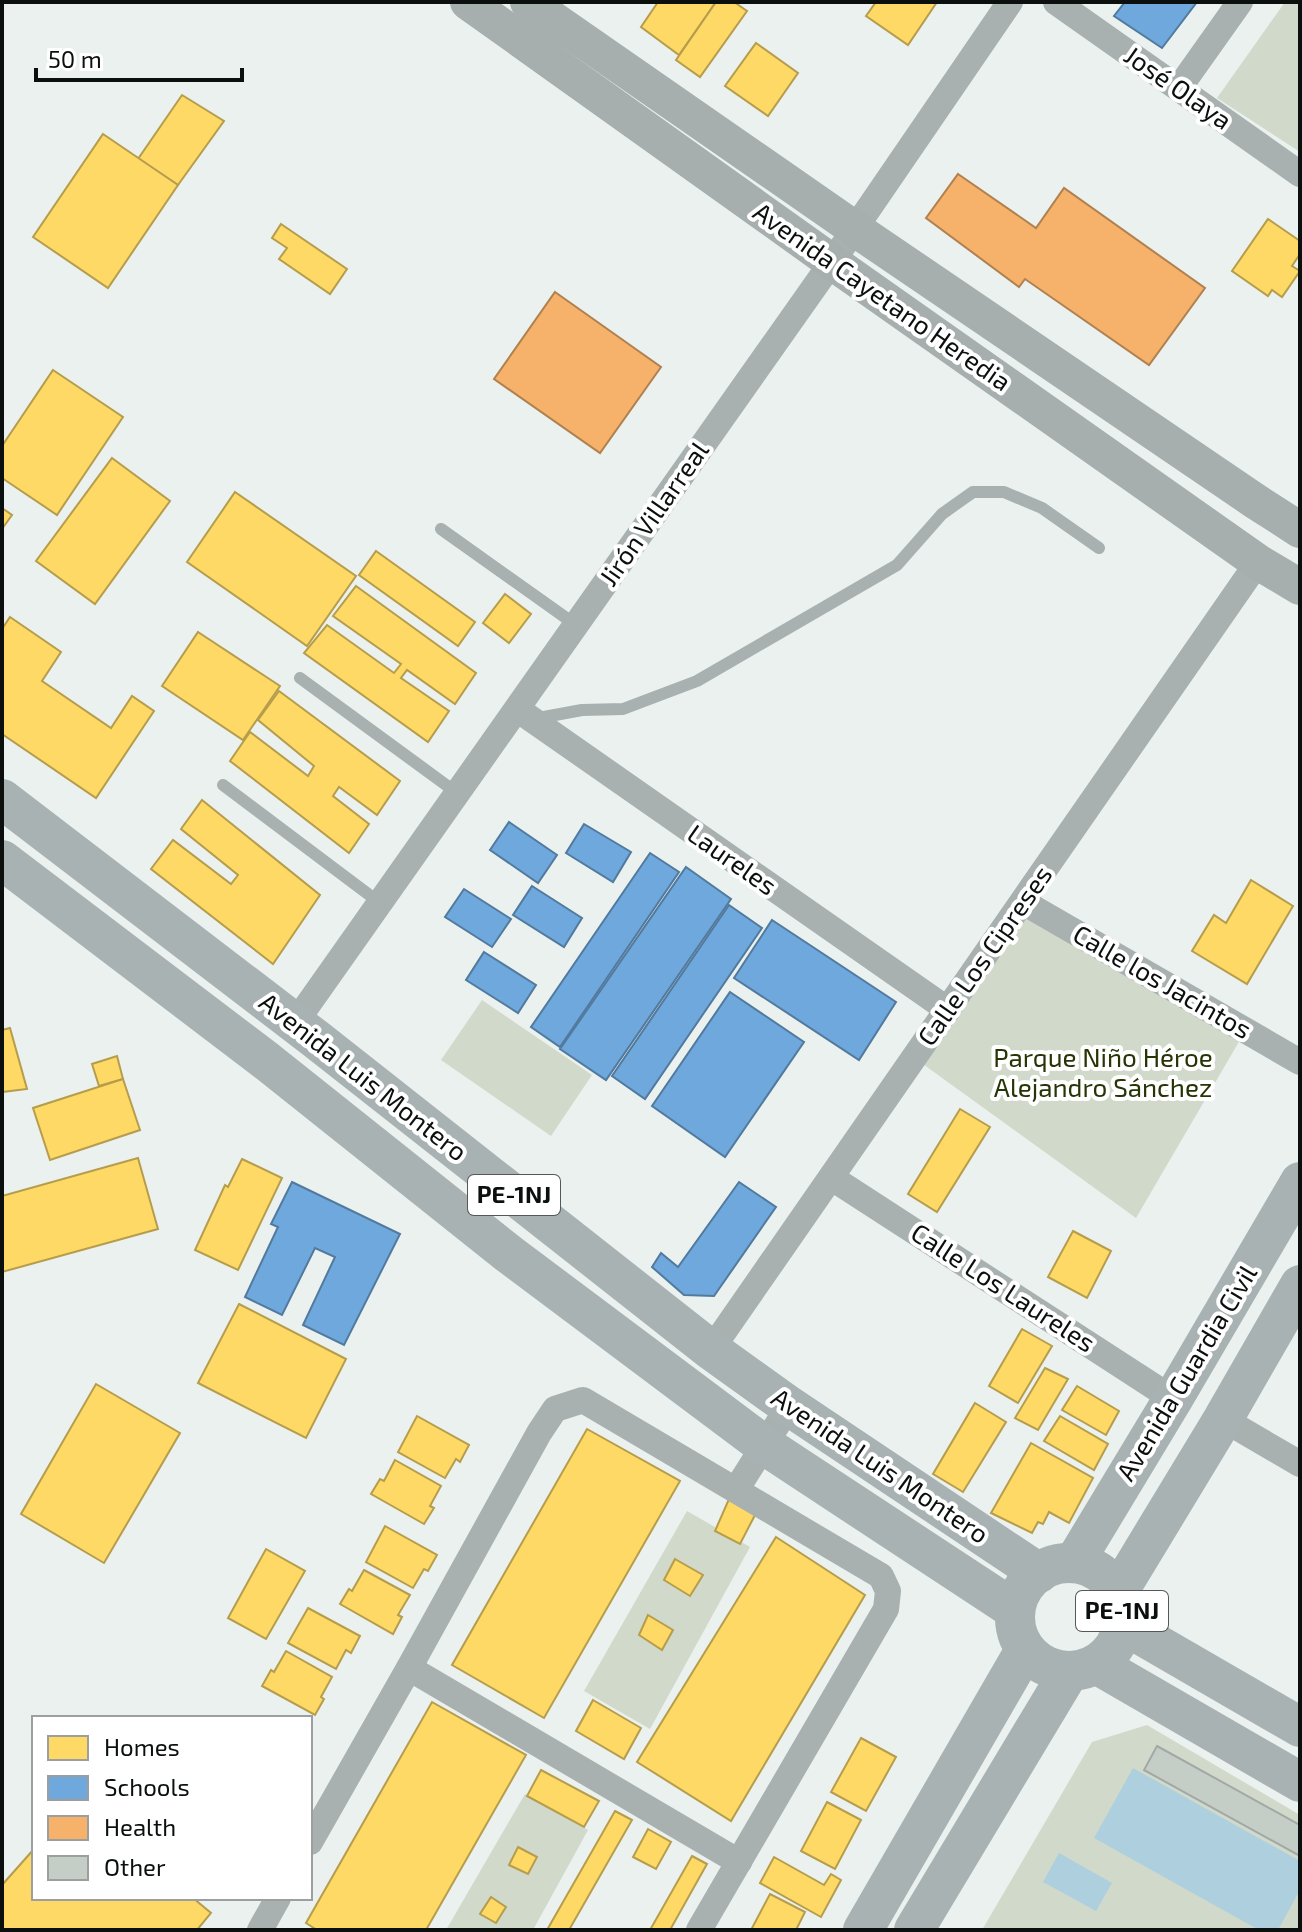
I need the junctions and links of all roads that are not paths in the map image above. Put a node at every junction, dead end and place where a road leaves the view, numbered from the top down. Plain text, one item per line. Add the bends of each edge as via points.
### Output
1 (468, 2) edge
2 (528, 2) edge
3 (1010, 2) edge
4 (1056, 2) edge
5 (1240, 2) edge
6 (1179, 88) junction
7 (1300, 174) edge
8 (855, 229) junction
9 (832, 262) junction
10 (441, 529) dead end
11 (1300, 530) edge
12 (1099, 548) dead end
13 (1258, 562) junction
14 (1300, 587) edge
15 (576, 625) junction
16 (300, 678) dead end
17 (524, 714) junction
18 (223, 785) dead end
19 (457, 793) junction
20 (2, 799) edge
21 (2, 860) edge
22 (1023, 902) junction
23 (380, 903) junction
24 (948, 1010) junction
25 (295, 1023) junction
26 (1300, 1062) edge
27 (832, 1178) junction
28 (1300, 1182) edge
29 (1300, 1285) edge
30 (711, 1350) junction
31 (1173, 1399) junction
32 (789, 1406) junction
33 (1223, 1419) junction
34 (764, 1445) junction
35 (1300, 1464) edge
36 (736, 1490) junction
37 (1056, 1568) junction
38 (1120, 1609) junction
39 (1015, 1610) junction
40 (1025, 1650) junction
41 (409, 1668) junction
42 (1082, 1668) junction
43 (1300, 1727) edge
44 (1300, 1782) edge
45 (312, 1838) edge
46 (739, 1862) junction
47 (277, 1900) edge
48 (264, 1928) edge
49 (699, 1930) edge
50 (863, 1930) edge
51 (914, 1930) edge

1 - 9 main road, Avenida Cayetano Heredia
2 - 8 main road, Avenida Cayetano Heredia
3 - 8 street, Jirón Villarreal
4 - 6 street, José Olaya
5 - 6 street
6 - 7 street, José Olaya
8 - 9 street, Jirón Villarreal
8 - 11 main road, Avenida Cayetano Heredia
9 - 13 main road, Avenida Cayetano Heredia
9 - 15 street, Jirón Villarreal
10 - 15 lane
12 - 17 lane via 1042,508 1004,492 973,492 942,514 897,565 697,681 623,709
13 - 14 main road, Avenida Cayetano Heredia
13 - 22 street, Calle Los Cipreses
15 - 17 street, Jirón Villarreal
16 - 19 lane
17 - 19 street, Jirón Villarreal
17 - 24 street, Laureles
18 - 23 lane
19 - 23 street, Jirón Villarreal
20 - 25 main road, Avenida Luis Montero / PE-1NJ
21 - 34 main road, Avenida Luis Montero / PE-1NJ
22 - 24 street, Calle Los Cipreses
22 - 26 street, Calle los Jacintos
23 - 25 street, Jirón Villarreal
24 - 27 street, Calle Los Cipreses
25 - 30 main road, Avenida Luis Montero / PE-1NJ
27 - 30 street, Calle Los Cipreses
27 - 31 street, Calle Los Laureles
28 - 31 main road, Avenida Guardia Civil
29 - 33 main road, Avenida Guardia Civil
30 - 32 main road, Avenida Luis Montero / PE-1NJ
31 - 37 main road, Avenida Guardia Civil
32 - 34 street
32 - 37 main road, Avenida Luis Montero / PE-1NJ
33 - 35 street
33 - 38 main road, Avenida Guardia Civil
34 - 36 street
34 - 39 main road, Avenida Luis Montero / PE-1NJ
36 - 41 street via 583,1400 555,1409
36 - 46 street via 881,1576 888,1591 886,1609
37 - 38 main road, PE-1NJ via 1092,1568 1107,1579
37 - 39 main road via 1028,1583
38 - 42 main road, PE-1NJ via 1117,1640 1108,1653
38 - 43 main road
39 - 40 main road
40 - 42 main road via 1052,1669
40 - 50 main road
41 - 45 street
41 - 46 street
42 - 44 main road
42 - 51 main road, PE-1NJ
46 - 49 street
47 - 48 street

